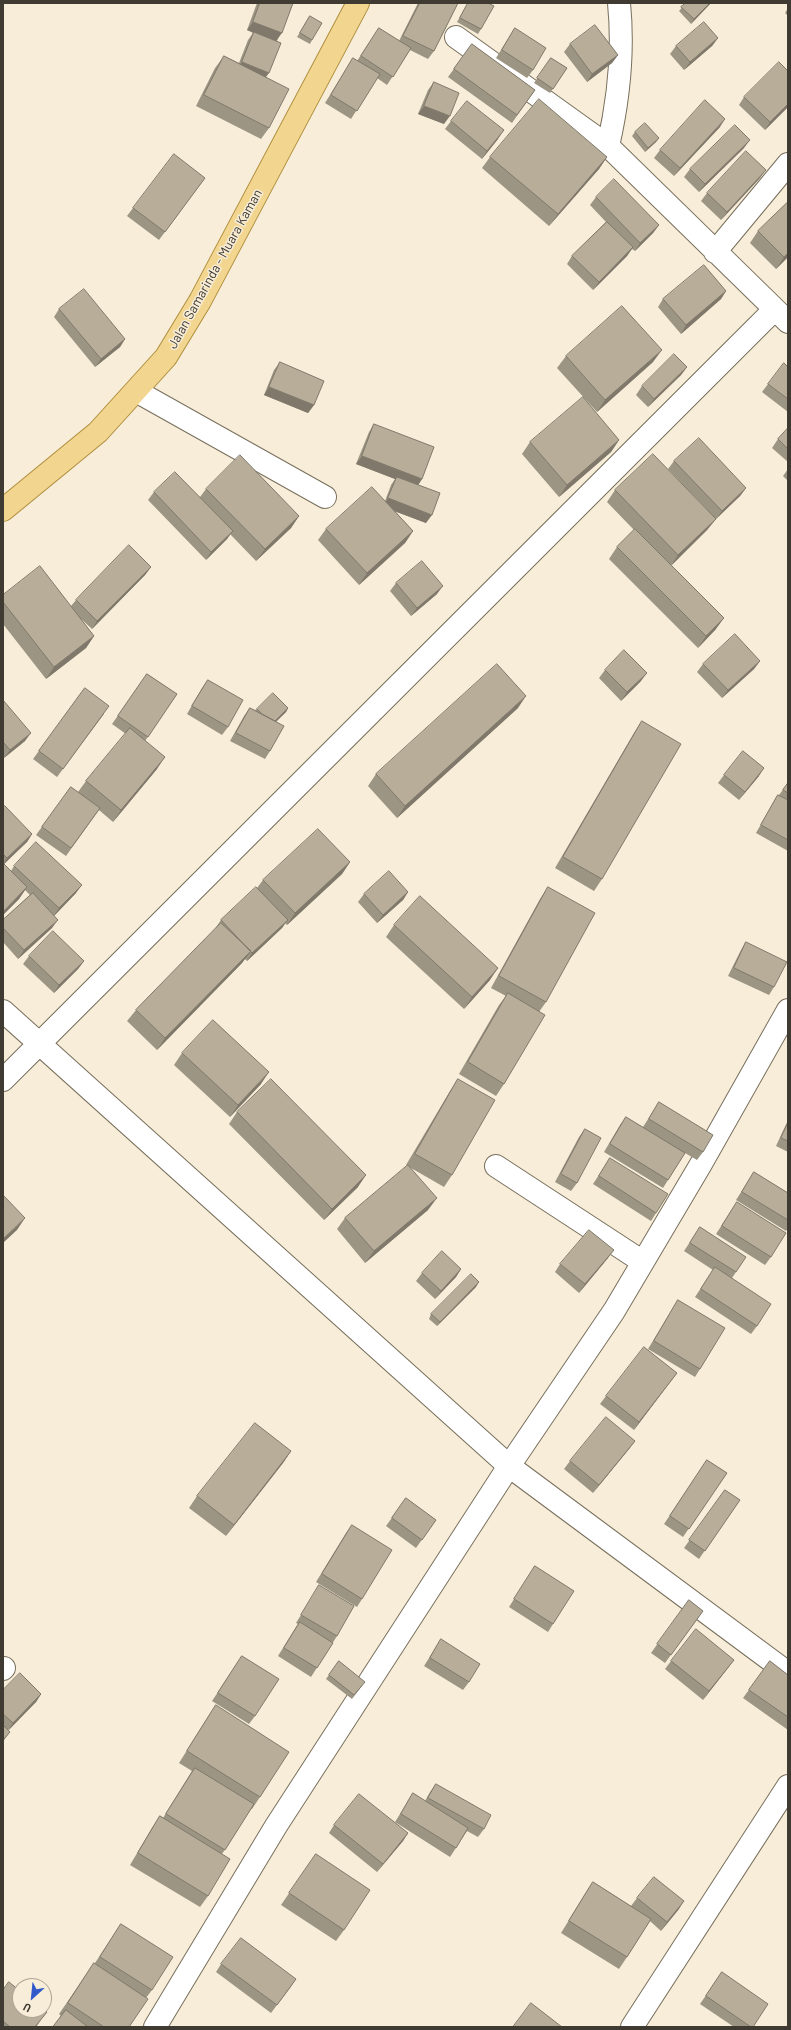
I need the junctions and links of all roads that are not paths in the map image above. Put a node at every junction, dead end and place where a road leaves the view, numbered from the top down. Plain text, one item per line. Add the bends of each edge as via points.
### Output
1 (358, 3) edge
2 (619, 3) edge
3 (456, 37) dead end
4 (608, 146) junction
5 (788, 164) edge
6 (715, 252) junction
7 (781, 316) edge
8 (136, 392) junction
9 (325, 497) dead end
10 (3, 510) edge
11 (788, 1010) edge
12 (3, 1011) edge
13 (39, 1044) junction
14 (3, 1080) edge
15 (496, 1166) dead end
16 (643, 1262) junction
17 (508, 1466) junction
18 (788, 1673) edge
19 (788, 1786) edge
20 (155, 2027) edge
21 (632, 2027) edge

1 - 8 main road, Jalan Samarinda - Muara Kaman via 200,301 166,357
2 - 4 street via 621,61 617,106
3 - 4 street
4 - 6 street
5 - 6 street
6 - 7 street
7 - 13 street
8 - 9 street
8 - 10 main road, Jalan Samarinda - Muara Kaman via 98,432
11 - 16 street
12 - 13 street
13 - 14 street
13 - 17 street
15 - 16 street
16 - 17 street via 614,1311
17 - 18 street
17 - 20 street via 276,1826
19 - 21 street

